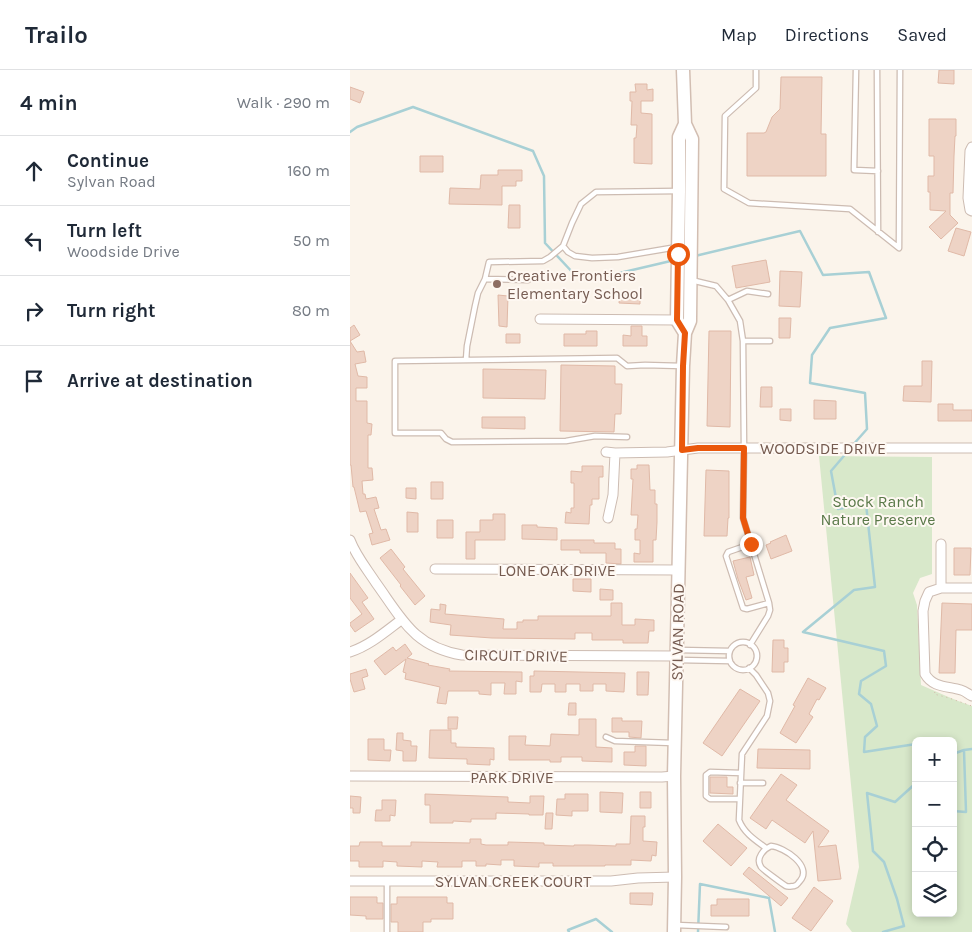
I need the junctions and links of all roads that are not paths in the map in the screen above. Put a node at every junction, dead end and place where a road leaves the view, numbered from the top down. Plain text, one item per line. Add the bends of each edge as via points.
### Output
1 (683, 70) edge
2 (756, 70) edge
3 (856, 70) edge
4 (877, 70) edge
5 (900, 70) edge
6 (685, 124) junction
7 (972, 147) edge
8 (878, 171) junction
9 (679, 191) junction
10 (972, 211) edge
11 (878, 232) junction
12 (561, 248) junction
13 (683, 256) junction
14 (484, 279) junction
15 (528, 280) dead end
16 (690, 280) junction
17 (768, 294) dead end
18 (728, 300) junction
19 (540, 319) dead end
20 (677, 320) junction
21 (685, 333) junction
22 (743, 341) junction
23 (770, 341) dead end
24 (466, 360) junction
25 (683, 366) junction
26 (627, 436) dead end
27 (744, 448) junction
28 (972, 448) edge
29 (682, 450) junction
30 (608, 518) dead end
31 (350, 540) edge
32 (751, 544) junction
33 (941, 544) dead end
34 (435, 569) dead end
35 (679, 570) junction
36 (941, 588) junction
37 (972, 588) edge
38 (769, 602) junction
39 (401, 620) junction
40 (750, 645) junction
41 (730, 651) junction
42 (350, 652) edge
43 (677, 655) junction
44 (730, 661) junction
45 (749, 668) junction
46 (972, 696) edge
47 (606, 737) dead end
48 (675, 742) junction
49 (740, 773) junction
50 (350, 776) edge
51 (674, 776) junction
52 (740, 783) junction
53 (763, 783) dead end
54 (740, 799) junction
55 (766, 848) junction
56 (675, 877) junction
57 (387, 881) junction
58 (350, 882) edge
59 (726, 927) dead end
60 (674, 928) edge
61 (387, 932) edge

1 - 6 main road, SYLVAN ROAD
2 - 11 lane via 756,88 725,116 724,189 749,203 850,209
3 - 8 lane via 854,170
4 - 8 lane
5 - 11 lane via 899,248
6 - 9 main road, SYLVAN ROAD via 679,137
6 - 13 main road, SYLVAN ROAD via 692,139 692,191
7 - 10 street via 968,198
8 - 11 lane
9 - 12 lane via 596,192 581,204
9 - 13 main road, SYLVAN ROAD
12 - 13 lane via 575,256 592,258
12 - 14 lane via 543,261 489,262
13 - 16 main road, SYLVAN ROAD
13 - 20 main road, SYLVAN ROAD
14 - 15 lane
14 - 24 lane via 474,306
16 - 18 lane via 716,286
16 - 21 main road, SYLVAN ROAD via 690,321
17 - 18 lane via 747,291
18 - 22 lane via 740,321
19 - 20 street
20 - 21 main road
21 - 25 main road, SYLVAN ROAD
22 - 23 lane
22 - 27 lane
24 - 25 lane via 617,358 627,366
24 - 26 lane via 395,361 395,433 441,433 452,442 566,441 595,436
25 - 29 main road, SYLVAN ROAD
27 - 28 street, WOODSIDE DRIVE
27 - 29 street, WOODSIDE DRIVE
27 - 32 lane via 743,518
29 - 30 street, WOODSIDE DRIVE via 610,453 613,495
29 - 35 main road, SYLVAN ROAD
31 - 39 street, CIRCUIT DRIVE
32 - 38 lane
32 - 38 lane via 728,552 726,556 743,608
33 - 36 street
34 - 35 street, LONE OAK DRIVE
35 - 43 main road, SYLVAN ROAD
36 - 37 street
36 - 46 street via 929,592 925,601 926,674 932,683 963,690
38 - 40 lane via 768,616
39 - 42 street via 375,640
39 - 43 street, CIRCUIT DRIVE via 430,645 462,655
40 - 41 lane via 739,643
40 - 45 lane via 756,657
41 - 43 lane
41 - 44 lane
43 - 44 lane
43 - 48 main road, SYLVAN ROAD
44 - 45 lane via 740,670
45 - 49 lane via 768,693 770,708 742,754
47 - 48 lane via 615,742
48 - 51 main road, SYLVAN ROAD
49 - 52 lane
49 - 54 lane via 710,772 706,775 706,796 710,799
50 - 51 street, PARK DRIVE
51 - 56 main road, SYLVAN ROAD
52 - 53 lane
52 - 54 lane
54 - 55 lane via 741,826
55 - 55 lane via 760,854 761,867 787,886 798,884 804,872 797,859 776,846
56 - 57 street, SYLVAN CREEK COURT via 611,881
56 - 60 main road, SYLVAN ROAD
57 - 58 street, SYLVAN CREEK COURT
57 - 61 lane
59 - 60 lane

